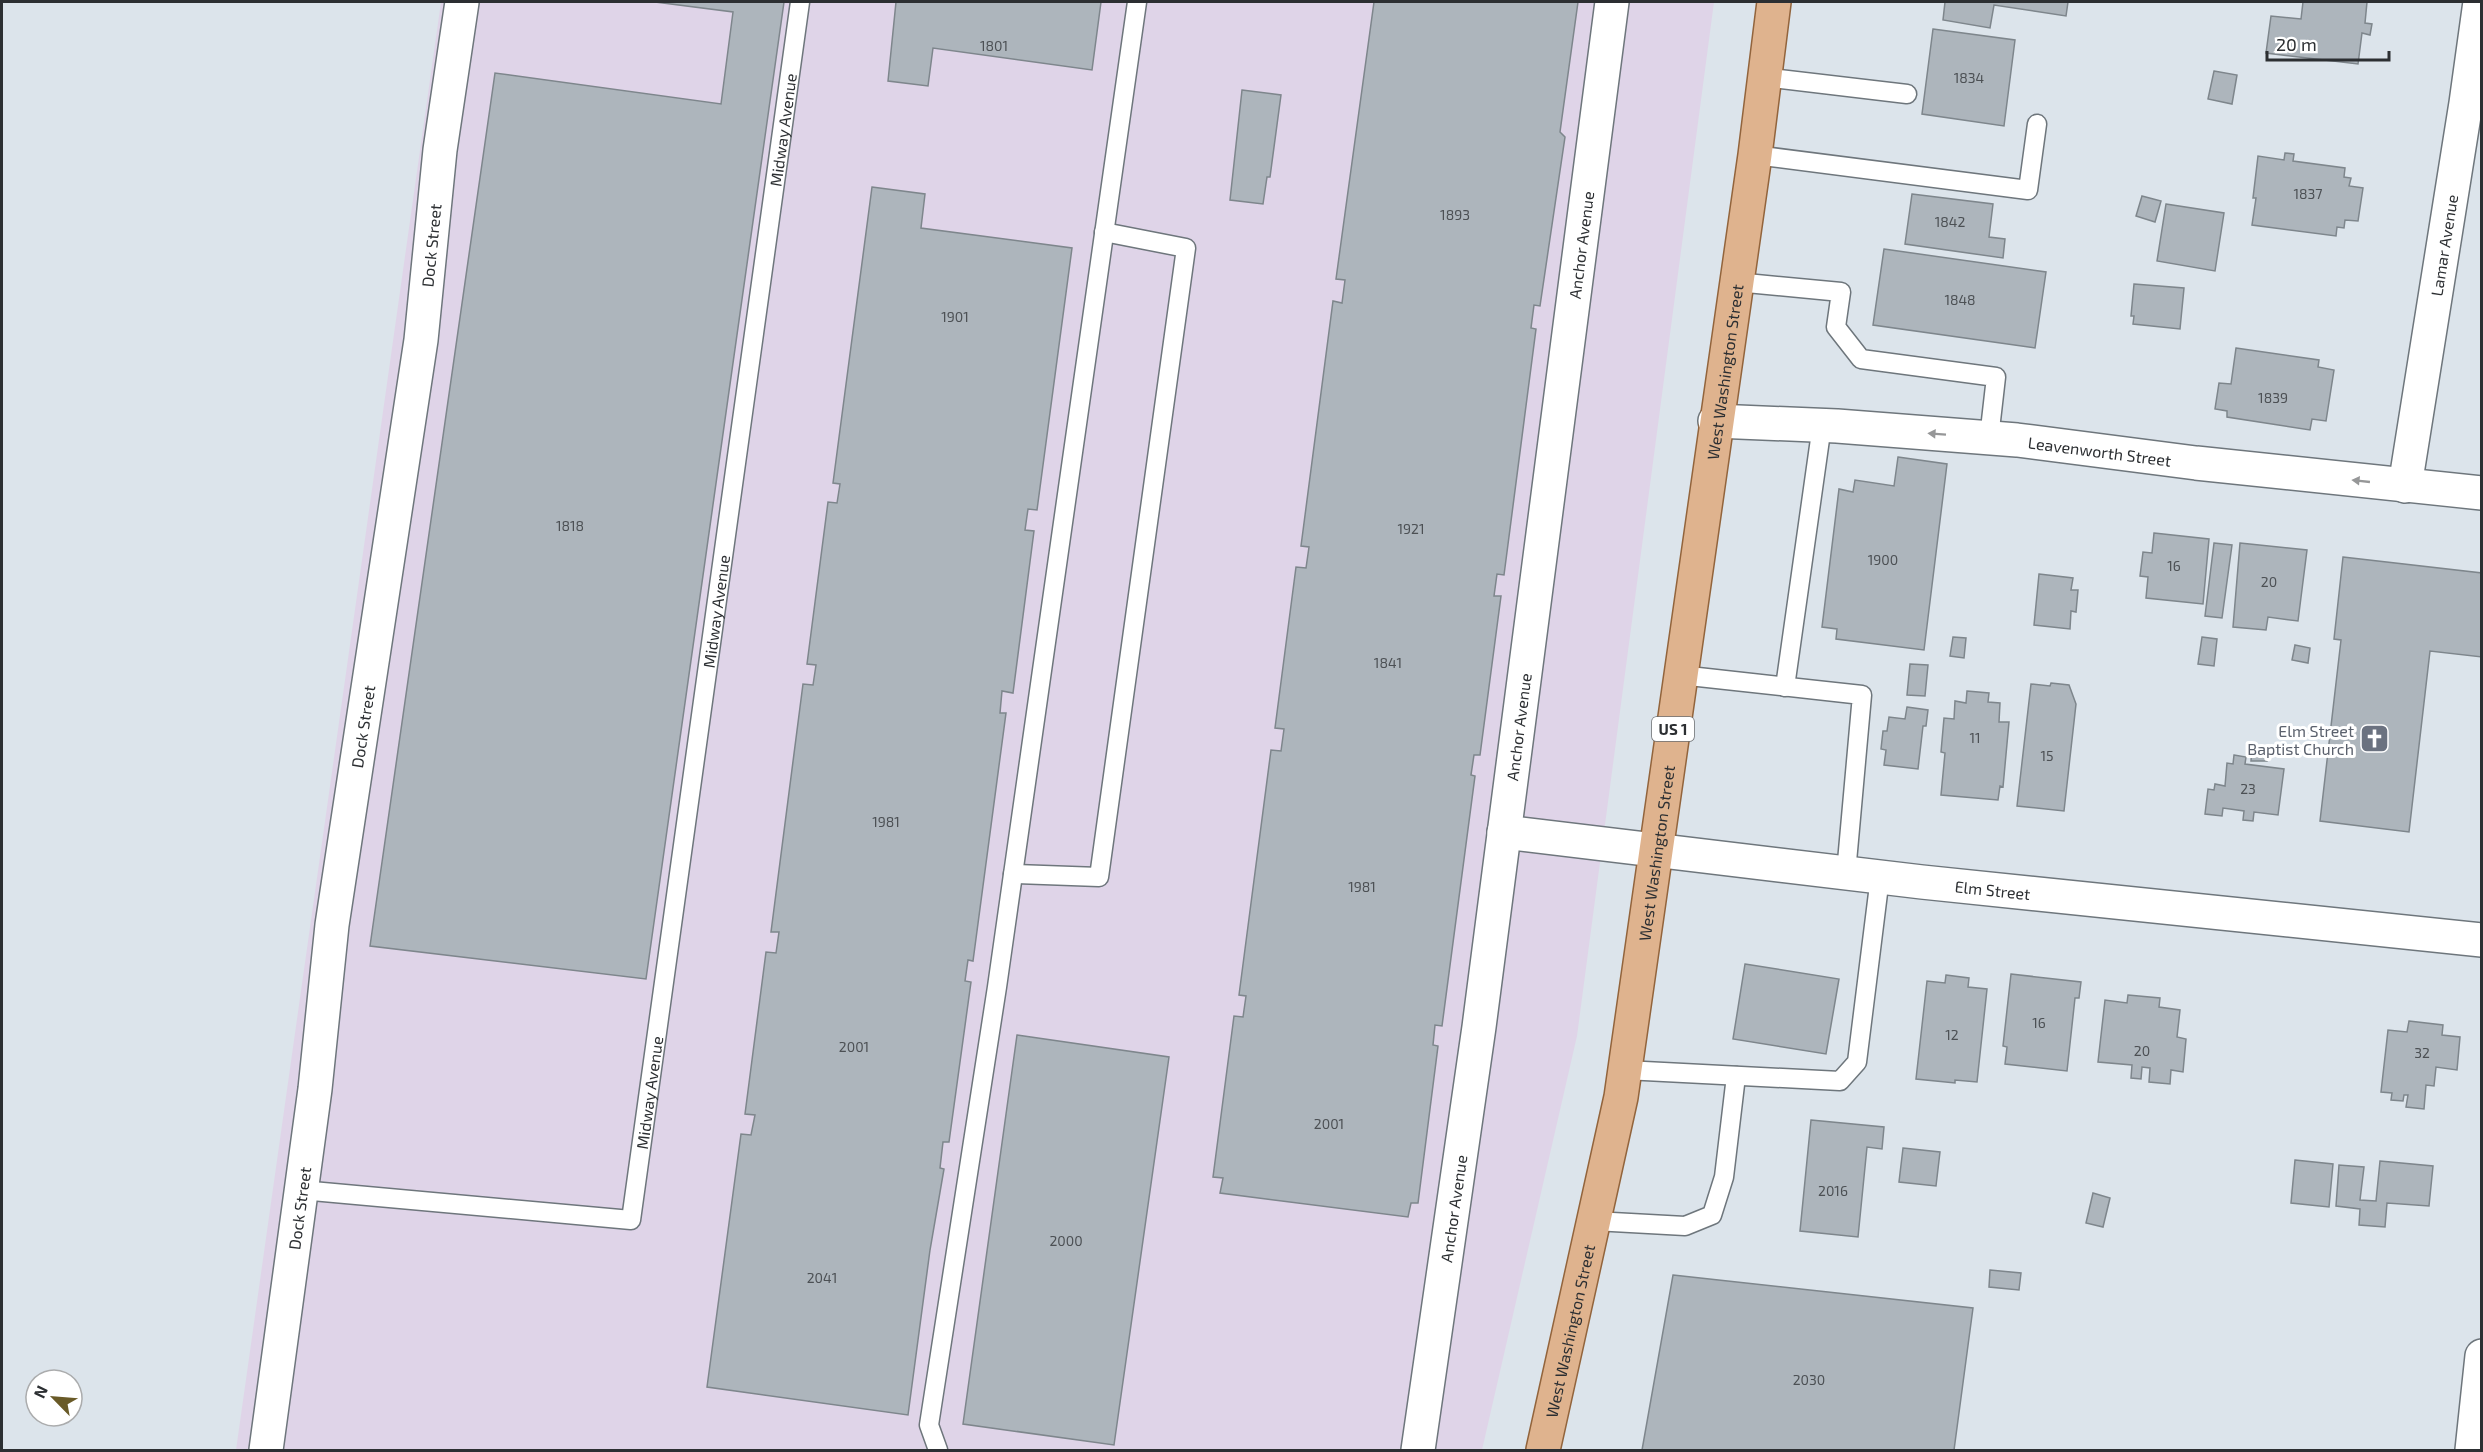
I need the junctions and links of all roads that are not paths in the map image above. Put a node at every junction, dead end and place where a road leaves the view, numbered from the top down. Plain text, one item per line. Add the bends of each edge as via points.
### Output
1 (462, 2) edge
2 (800, 2) edge
3 (1137, 2) edge
4 (1612, 2) edge
5 (1774, 2) edge
6 (2480, 2) edge
7 (1763, 77) junction
8 (1907, 94) dead end
9 (2037, 124) dead end
10 (1755, 155) junction
11 (1104, 232) junction
12 (1736, 282) junction
13 (1716, 421) junction
14 (1822, 425) junction
15 (1989, 438) junction
16 (2405, 486) junction
17 (2481, 492) edge
18 (1680, 675) junction
19 (1785, 687) junction
20 (1504, 832) junction
21 (1656, 850) junction
22 (1846, 873) junction
23 (1013, 874) junction
24 (1880, 877) junction
25 (2481, 940) edge
26 (1625, 1070) junction
27 (1736, 1076) junction
28 (301, 1190) junction
29 (1594, 1221) junction
30 (2481, 1356) edge
31 (266, 1450) edge
32 (938, 1450) edge
33 (1418, 1450) edge
34 (1543, 1450) edge
35 (2472, 1450) edge

1 - 28 street, Dock Street via 440,150 421,340 332,925
2 - 28 lane, Midway Avenue via 631,1220
3 - 11 lane
4 - 20 street, Anchor Avenue
5 - 7 main road, West Washington Street / US 1
6 - 16 street, Lamar Avenue
7 - 8 lane
7 - 10 main road, West Washington Street / US 1
9 - 10 lane via 2028,190
10 - 12 main road, West Washington Street / US 1
11 - 23 lane
11 - 23 lane via 1186,248 1098,877
12 - 13 main road, West Washington Street / US 1
12 - 15 lane via 1841,292 1836,327 1861,359 1996,377
13 - 14 street, Leavenworth Street
13 - 18 main road, West Washington Street / US 1
15 -> 14 street, Leavenworth Street
14 - 19 lane
16 -> 15 street, Leavenworth Street
16 - 17 street, Leavenworth Street
18 - 19 lane
18 - 21 main road, West Washington Street / US 1
19 - 22 lane via 1862,695
20 - 21 street, Elm Street
20 - 33 street, Anchor Avenue
21 - 22 street, Elm Street
21 - 26 main road, West Washington Street / US 1
22 - 24 street, Elm Street
23 - 32 lane via 929,1425
24 - 25 street, Elm Street
24 - 27 lane via 1857,1062 1840,1081
26 - 27 lane
26 - 29 main road, West Washington Street / US 1
27 - 29 lane via 1724,1177 1712,1215 1685,1226
28 - 31 street, Dock Street
29 - 34 main road, West Washington Street / US 1
30 - 35 street

